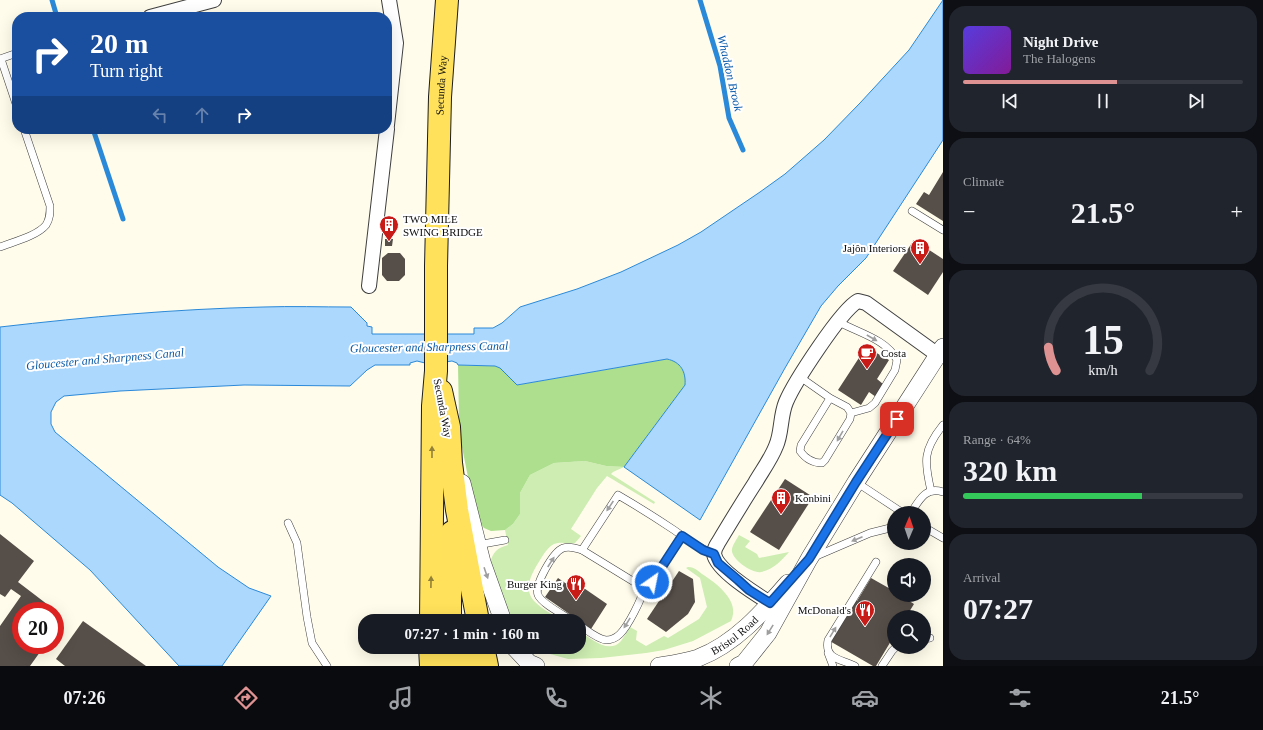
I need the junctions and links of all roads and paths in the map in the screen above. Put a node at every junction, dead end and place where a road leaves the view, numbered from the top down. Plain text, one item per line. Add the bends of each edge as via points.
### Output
1 (214, 0) edge
2 (389, 0) edge
3 (447, 0) edge
4 (169, 12) edge
5 (391, 12) edge
6 (392, 18) edge
7 (12, 55) edge
8 (0, 59) edge
9 (392, 79) edge
10 (12, 94) edge
11 (26, 134) edge
12 (385, 134) edge
13 (912, 211) dead end
14 (943, 230) edge
15 (0, 247) edge
16 (369, 286) dead end
17 (837, 321) junction
18 (940, 351) edge
19 (436, 371) junction
20 (800, 377) junction
21 (830, 398) junction
22 (851, 413) junction
23 (943, 425) edge
24 (449, 427) junction
25 (451, 463) junction
26 (856, 482) junction
27 (931, 491) junction
28 (943, 492) edge
29 (892, 506) edge
30 (916, 506) edge
31 (288, 523) dead end
32 (887, 529) edge
33 (931, 531) edge
34 (452, 532) junction
35 (682, 536) junction
36 (943, 538) edge
37 (505, 540) dead end
38 (477, 545) junction
39 (582, 550) junction
40 (714, 554) junction
41 (809, 559) junction
42 (876, 562) dead end
43 (644, 588) junction
44 (776, 606) junction
45 (431, 614) edge
46 (450, 614) edge
47 (464, 614) edge
48 (477, 614) edge
49 (501, 614) edge
50 (562, 614) edge
51 (586, 630) edge
52 (828, 652) junction
53 (430, 654) edge
54 (451, 654) edge
55 (470, 654) edge
56 (484, 654) edge
57 (521, 654) edge
58 (890, 654) edge
59 (693, 662) edge
60 (741, 665) edge
61 (327, 666) edge
62 (431, 666) edge
63 (451, 666) edge
64 (471, 666) edge
65 (487, 666) edge
66 (536, 666) edge
67 (659, 666) edge
68 (833, 666) edge
69 (855, 666) edge
70 (882, 666) edge

1 - 4 street
2 - 5 street
3 - 19 main road, Secunda Way via 440,97
6 - 9 street via 396,43
7 - 8 lane
8 - 10 lane
11 - 15 lane via 50,206 50,216 38,233
12 - 16 street
13 - 14 lane
17 - 18 street via 858,301
17 - 20 street
17 -> 22 lane via 872,337 891,350 897,360 895,370 875,403 869,408
18 - 26 street, Bristol Road
19 - 24 main road, Secunda Way
45 -> 19 main road, Secunda Way via 433,406
20 - 21 lane
20 - 40 street via 786,403 777,445 718,542
21 - 22 lane via 847,407
22 -> 21 lane via 838,440 822,463 816,463 803,456 800,451 801,445
23 - 27 lane via 927,454 926,470
24 - 25 main road, Secunda Way
24 - 38 street
25 - 34 main road
25 - 48 main road, Secunda Way
26 - 29 lane
26 - 41 street, Bristol Road
27 - 28 lane
27 - 30 lane via 924,494
31 - 61 lane via 297,543 312,643
32 -> 41 lane via 870,533
33 - 36 lane
34 - 46 main road
34 - 47 main road
35 -> 39 lane via 618,495
35 - 40 lane
35 - 43 lane via 652,582
37 - 38 lane
38 -> 49 street
39 - 43 lane
50 -> 39 lane via 544,602 537,594 537,589 541,577 559,551 571,547
40 - 44 street via 718,563 749,590
41 - 44 street, Bristol Road
52 -> 42 lane via 828,640
43 -> 51 lane via 639,603 615,638 605,640
44 - 59 street, Bristol Road via 764,611 730,640
44 -> 60 street, Bristol Road via 768,633
52 - 68 lane
52 - 69 lane via 837,660
53 - 62 main road
54 - 63 main road
55 - 64 main road
56 - 65 main road
57 - 66 street
58 - 70 lane
59 - 67 street, Bristol Road

